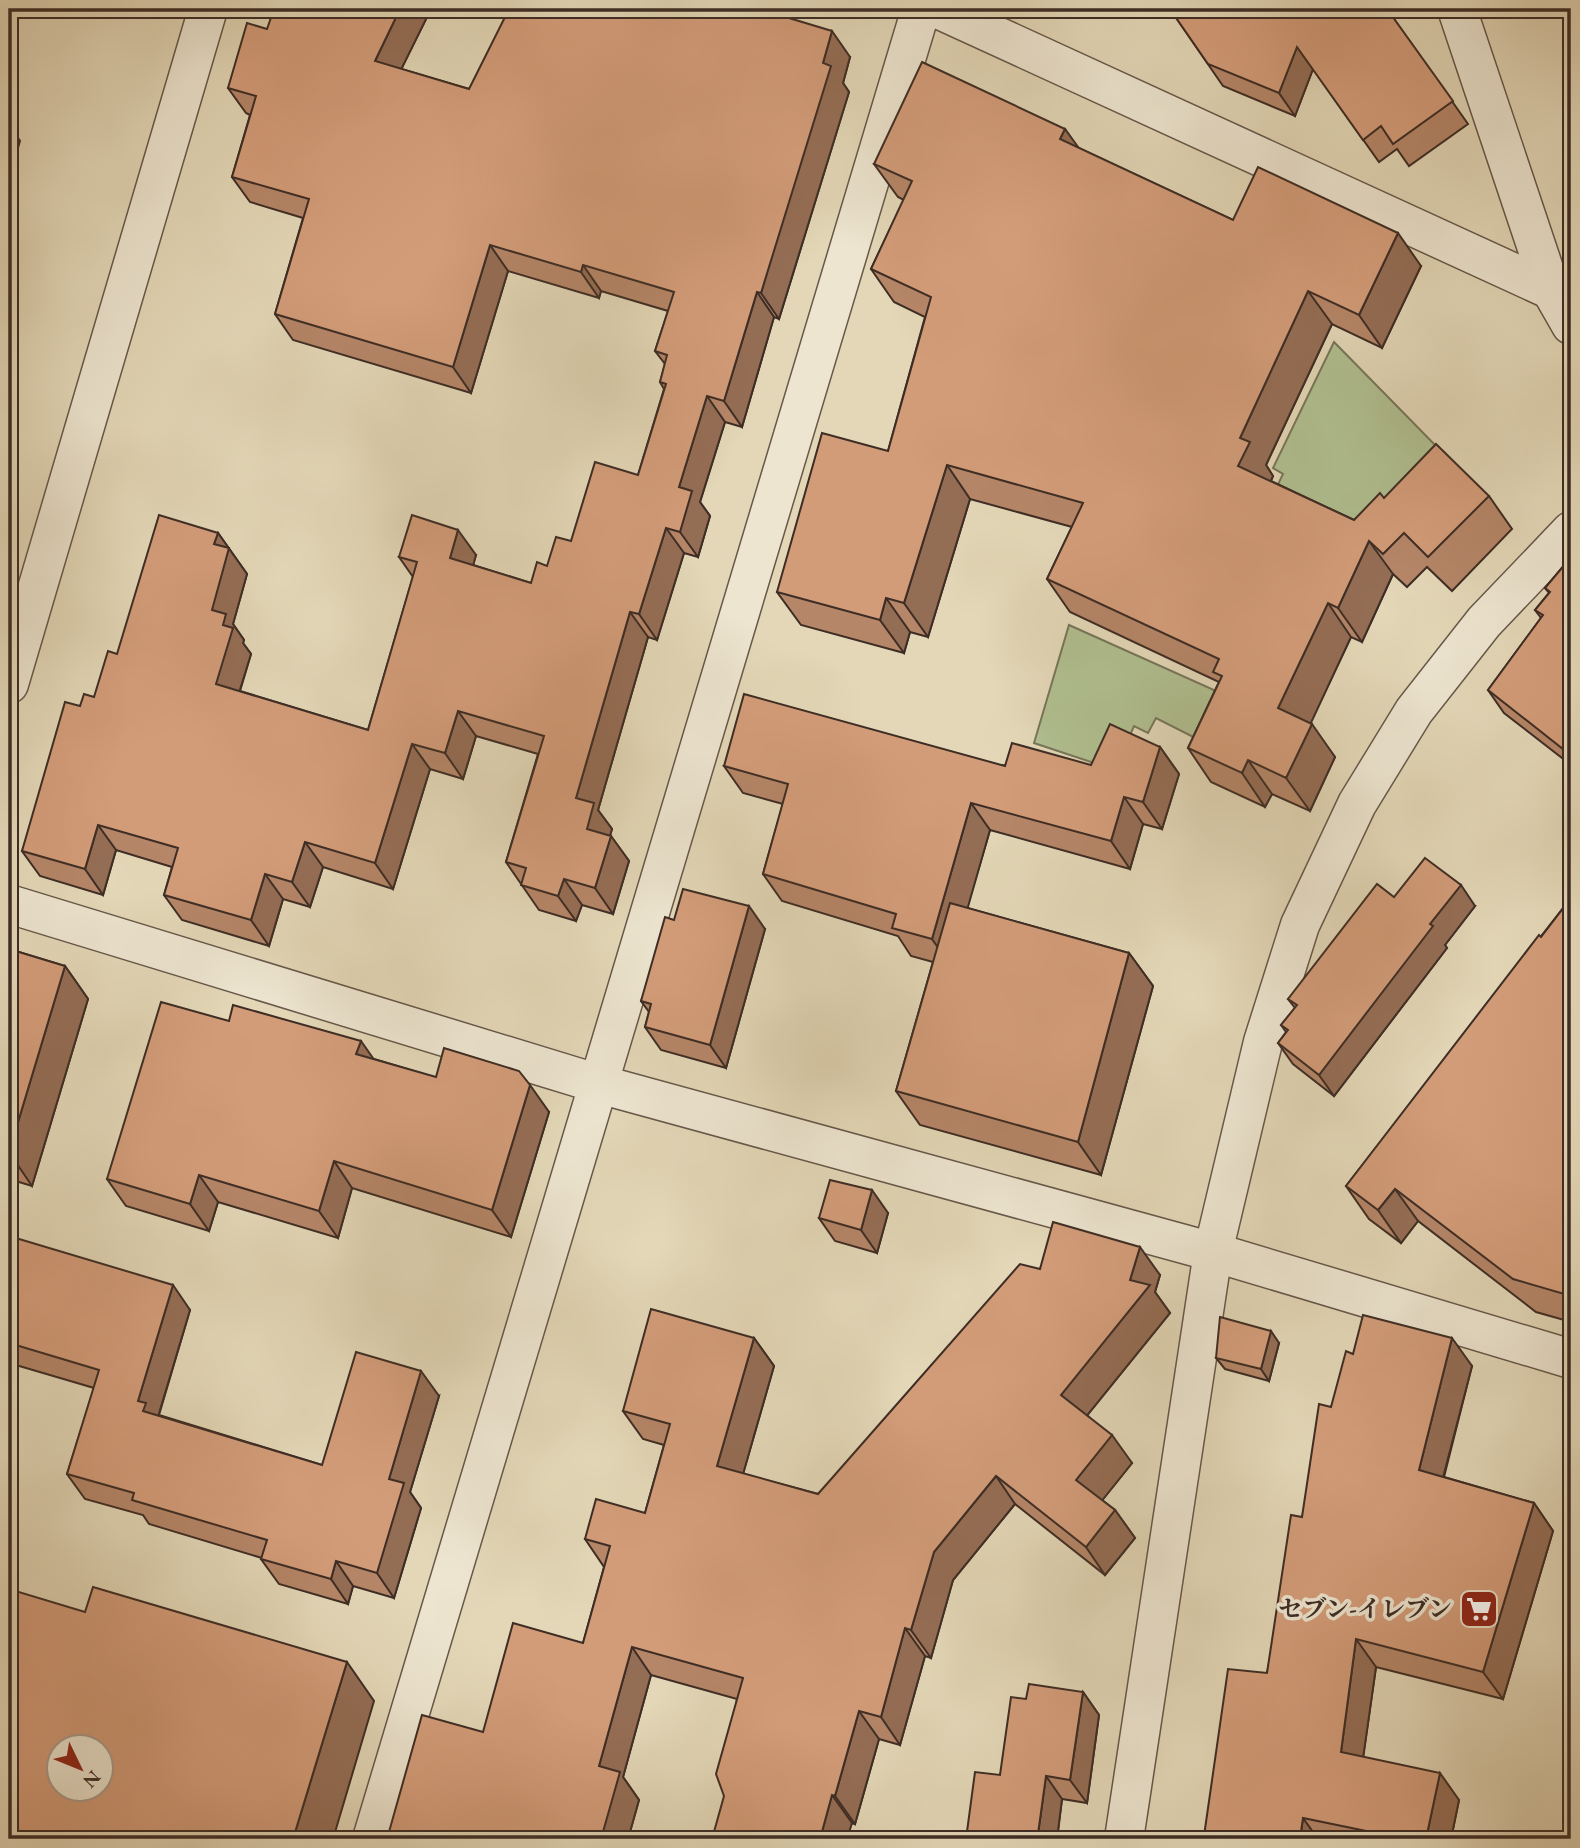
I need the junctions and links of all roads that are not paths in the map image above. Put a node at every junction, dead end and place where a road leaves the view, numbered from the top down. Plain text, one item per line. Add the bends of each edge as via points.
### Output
1 (208, 9) edge
2 (921, 9) edge
3 (937, 9) edge
4 (1457, 9) edge
5 (1551, 290) junction
6 (1571, 325) edge
7 (1571, 531) edge
8 (9, 684) edge
9 (9, 904) edge
10 (599, 1084) junction
11 (1213, 1252) junction
12 (1571, 1359) edge
13 (372, 1839) edge
14 (1124, 1839) edge

1 - 8 street
2 - 10 street
3 - 5 street
4 - 5 street
5 - 6 street
7 - 11 street via 1485,622 1414,711 1357,804 1296,938 1263,1042
9 - 10 street
10 - 11 street
10 - 13 street
11 - 12 street
11 - 14 street

